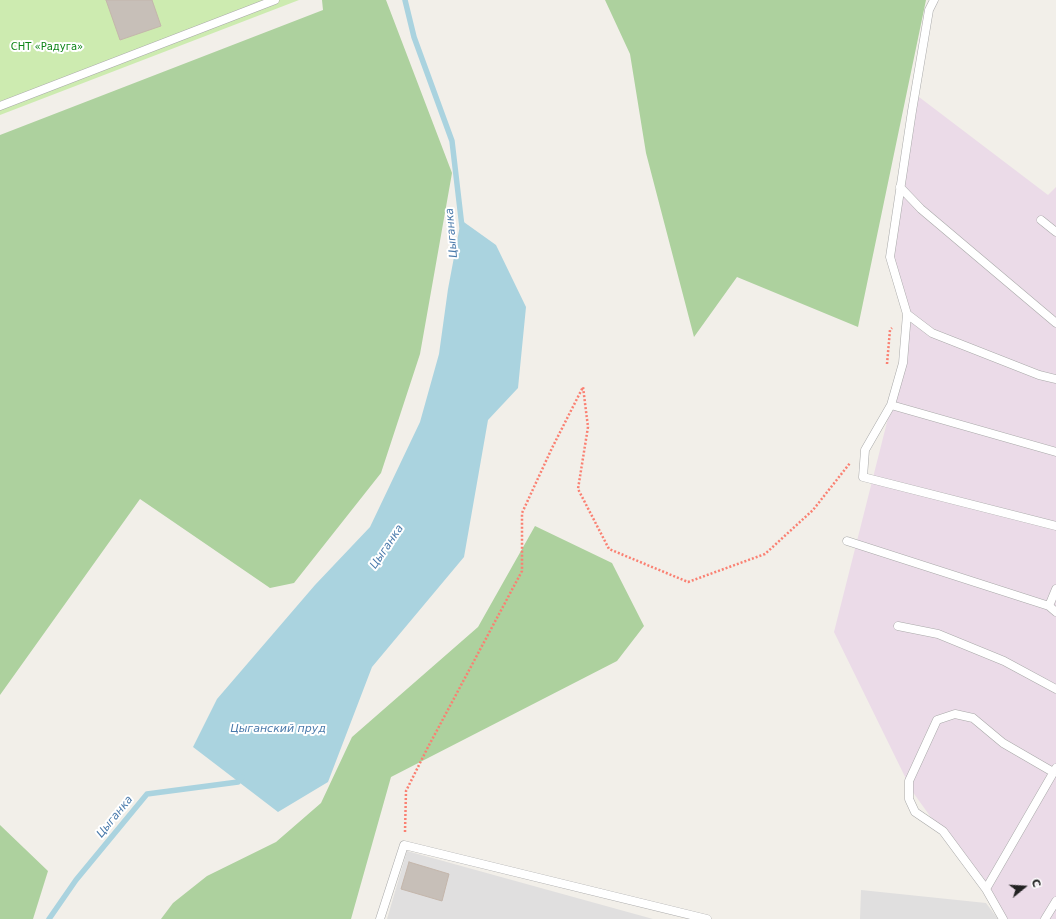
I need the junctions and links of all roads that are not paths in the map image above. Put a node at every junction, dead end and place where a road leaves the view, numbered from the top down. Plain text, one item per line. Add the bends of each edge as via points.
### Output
1 (275, 0) edge
2 (934, 0) edge
3 (0, 106) edge
4 (900, 187) junction
5 (1041, 220) dead end
6 (1056, 232) edge
7 (907, 314) junction
8 (1056, 322) edge
9 (1056, 379) edge
10 (891, 405) junction
11 (1056, 452) edge
12 (1056, 526) edge
13 (847, 541) dead end
14 (1056, 590) edge
15 (1049, 606) junction
16 (1056, 612) edge
17 (898, 626) dead end
18 (1056, 689) edge
19 (1055, 770) edge
20 (986, 889) junction
21 (1056, 901) edge
22 (380, 919) edge
23 (707, 919) edge
24 (1003, 919) edge
25 (1045, 919) edge

1 - 3 lane
2 - 4 lane via 929,10
4 - 7 lane via 890,257
4 - 8 lane via 921,209
5 - 6 lane
7 - 9 lane via 932,333 1039,375
7 - 10 lane via 903,363
10 - 11 lane
10 - 12 lane via 865,450 863,477
13 - 15 lane
14 - 15 lane
15 - 16 lane
17 - 18 lane via 938,634 1004,661
19 - 20 lane
19 - 20 lane via 1003,743 972,718 955,714 938,720 909,781 909,799 915,812 943,831
20 - 24 lane
21 - 25 lane
22 - 23 lane via 404,845

